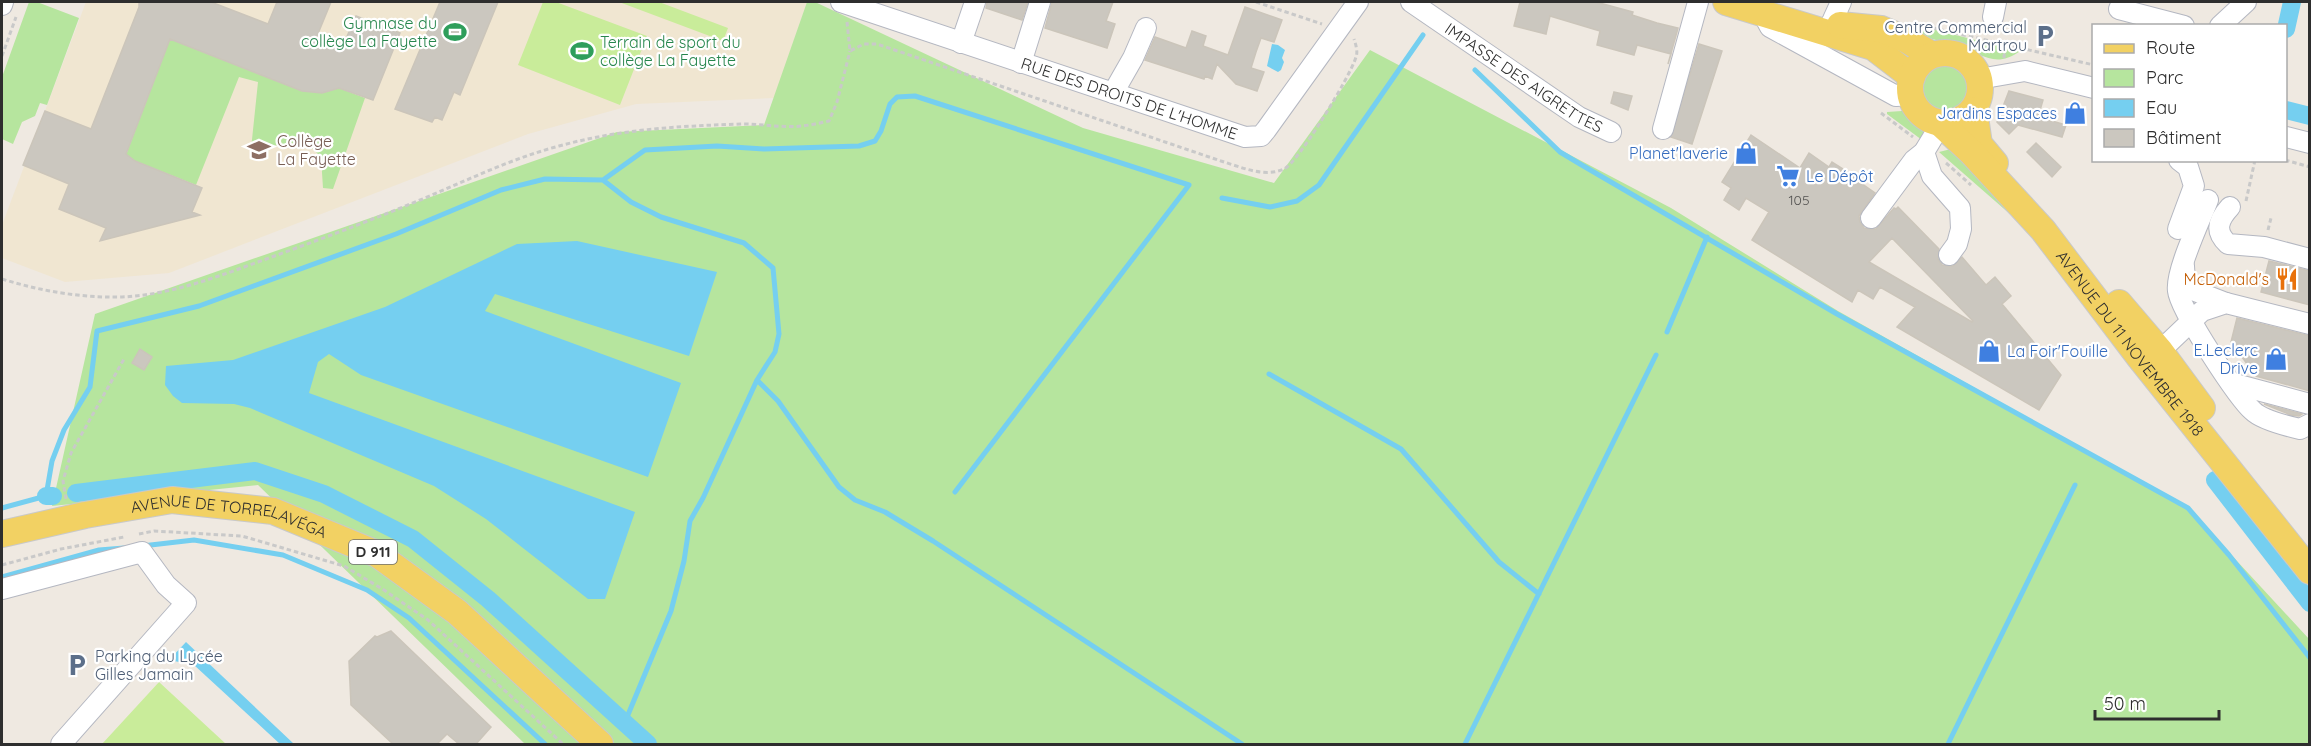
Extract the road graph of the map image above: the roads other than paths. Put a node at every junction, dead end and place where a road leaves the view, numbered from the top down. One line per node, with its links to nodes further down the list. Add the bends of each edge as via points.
1 (841, 2): 17 (street, RUE DES DROITS DE L'HOMME)
2 (975, 2): 17 (street)
3 (1029, 2): 19 (street)
4 (1040, 2): 19 (street)
5 (1358, 2): 23 (street, RUE DES DROITS DE L'HOMME, via 1261,136 1245,137)
6 (1411, 2): 27 (street, IMPASSE DES AIGRETTES, via 1579,117)
7 (1698, 2): 26 (street)
8 (1726, 2): 10 (main road)
9 (2246, 2): 14 (street)
10 (1765, 8): 15 (main road); 21 (street, via 1770,27 1896,96)
11 (2122, 9): 13 (street)
12 (1836, 13): 15 (main road); 18 (main road, via 1907,40)
13 (2177, 24)
14 (2222, 24)
15 (1804, 26): 21 (main road, via 1873,47)
16 (1146, 28): 23 (street)
17 (961, 43): 19 (street, RUE DES DROITS DE L'HOMME)
18 (1932, 55): 20 (main road, via 1956,54 1975,68); 21 (main road, via 1924,60)
19 (1016, 61): 23 (street, RUE DES DROITS DE L'HOMME)
20 (1980, 79): 22 (street, via 2025,71); 24 (main road)
21 (1911, 86): 25 (main road, via 1914,106 1930,120)
22 (2092, 88)
23 (1113, 93)
24 (1974, 110): 25 (main road, via 1953,123); 44 (main road, AVENUE DU 11 NOVEMBRE 1918, via 1979,144)
25 (1941, 123): 30 (street); 50 (main road, AVENUE DU 11 NOVEMBRE 1918, via 2043,231)
26 (1663, 129)
27 (1611, 132)
28 (2287, 137): 29 (street)
29 (2310, 143)
30 (1924, 152): 34 (street); 36 (street, via 1932,176 1960,208 1961,229)
31 (2182, 162): 35 (street, via 2188,167 2194,186)
32 (2208, 200): 38 (street)
33 (2230, 207): 37 (street, via 2218,227 2228,244 2264,247)
34 (1871, 218)
35 (2178, 229)
36 (1949, 255)
37 (2310, 259)
38 (2184, 264): 39 (street, via 2185,283); 42 (street, via 2178,277 2178,292)
39 (2226, 303): 41 (street); 42 (street, via 2202,312)
40 (2310, 311): 41 (street, via 2283,307)
41 (2268, 313): 43 (street)
42 (2192, 323): 44 (street); 45 (street)
43 (2310, 324)
44 (2160, 351): 49 (main road, AVENUE DU 11 NOVEMBRE 1918)
45 (2231, 383): 46 (street); 47 (street, via 2254,412 2300,429)
46 (2310, 404)
47 (2310, 424)
48 (2, 534): 53 (main road, AVENUE DE TORRELAVÉGA / D 911, via 172,500 273,511 377,554 457,612)
49 (2310, 550)
50 (2310, 571)
51 (2, 589): 52 (street, via 142,552 166,585 186,603)
52 (61, 744)
53 (600, 744)

